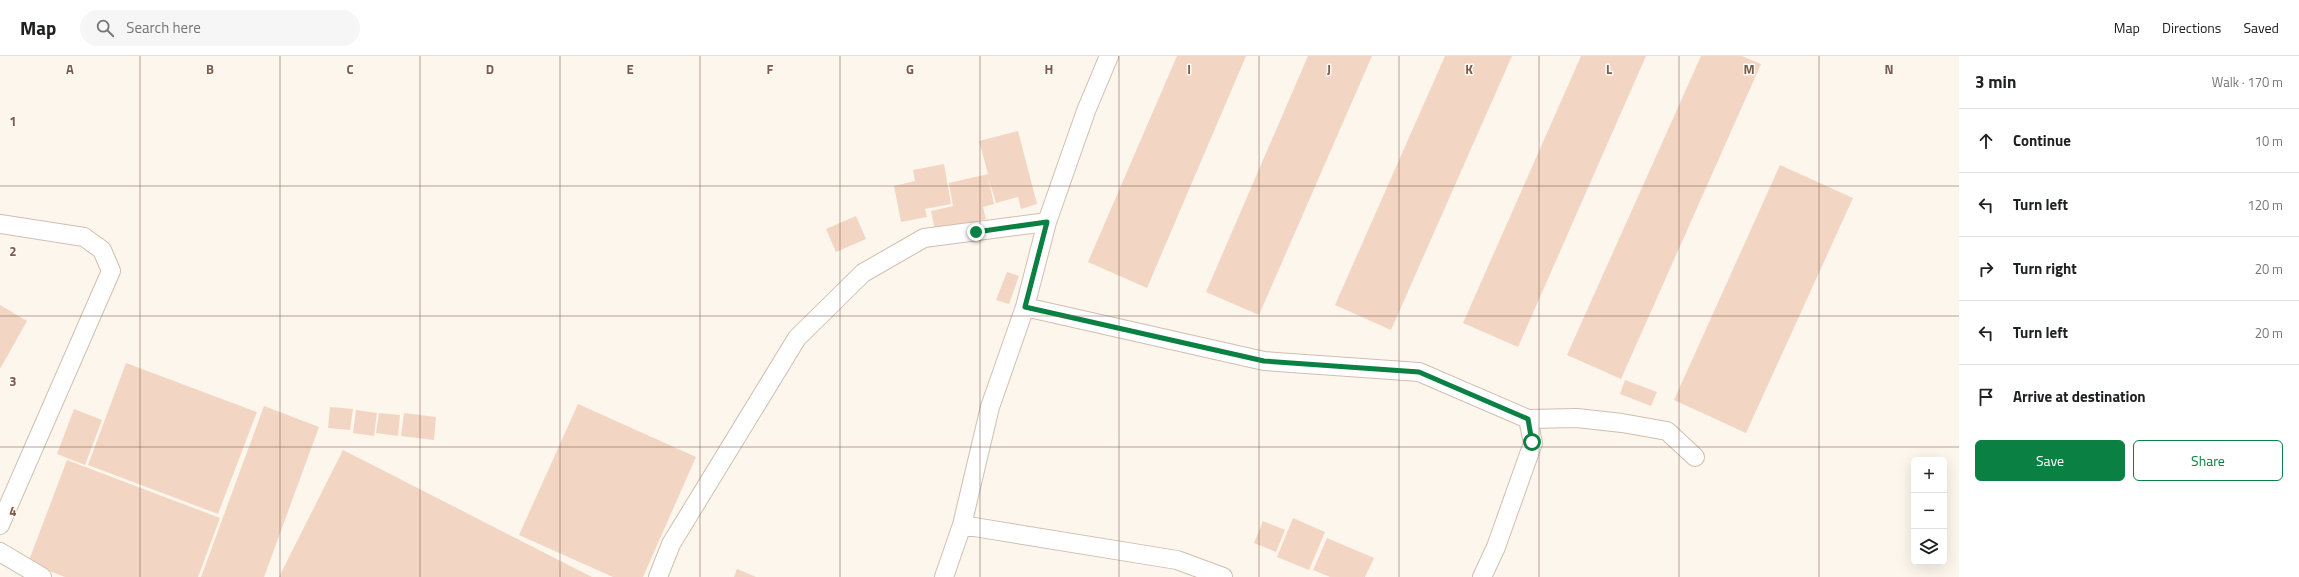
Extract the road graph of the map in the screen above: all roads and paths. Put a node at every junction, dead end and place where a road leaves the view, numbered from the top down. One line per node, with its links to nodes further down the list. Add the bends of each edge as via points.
1 (1109, 56): 2 (lane, via 1086,111)
2 (1047, 222): 4 (lane); 11 (lane, via 924,238 863,273 797,338 672,544)
3 (0, 224): 7 (lane, via 84,237 102,250 111,272)
4 (1025, 307): 5 (lane, via 1264,361 1419,372); 8 (lane, via 990,407)
5 (1528, 419): 6 (lane, via 1577,418 1667,431); 14 (lane, via 1532,442 1496,547)
6 (1695, 457)
7 (0, 525)
8 (962, 525): 12 (lane); 13 (lane, via 1177,560)
9 (0, 552): 10 (lane)
10 (42, 577)
11 (658, 577)
12 (944, 577)
13 (1223, 577)
14 (1482, 577)

